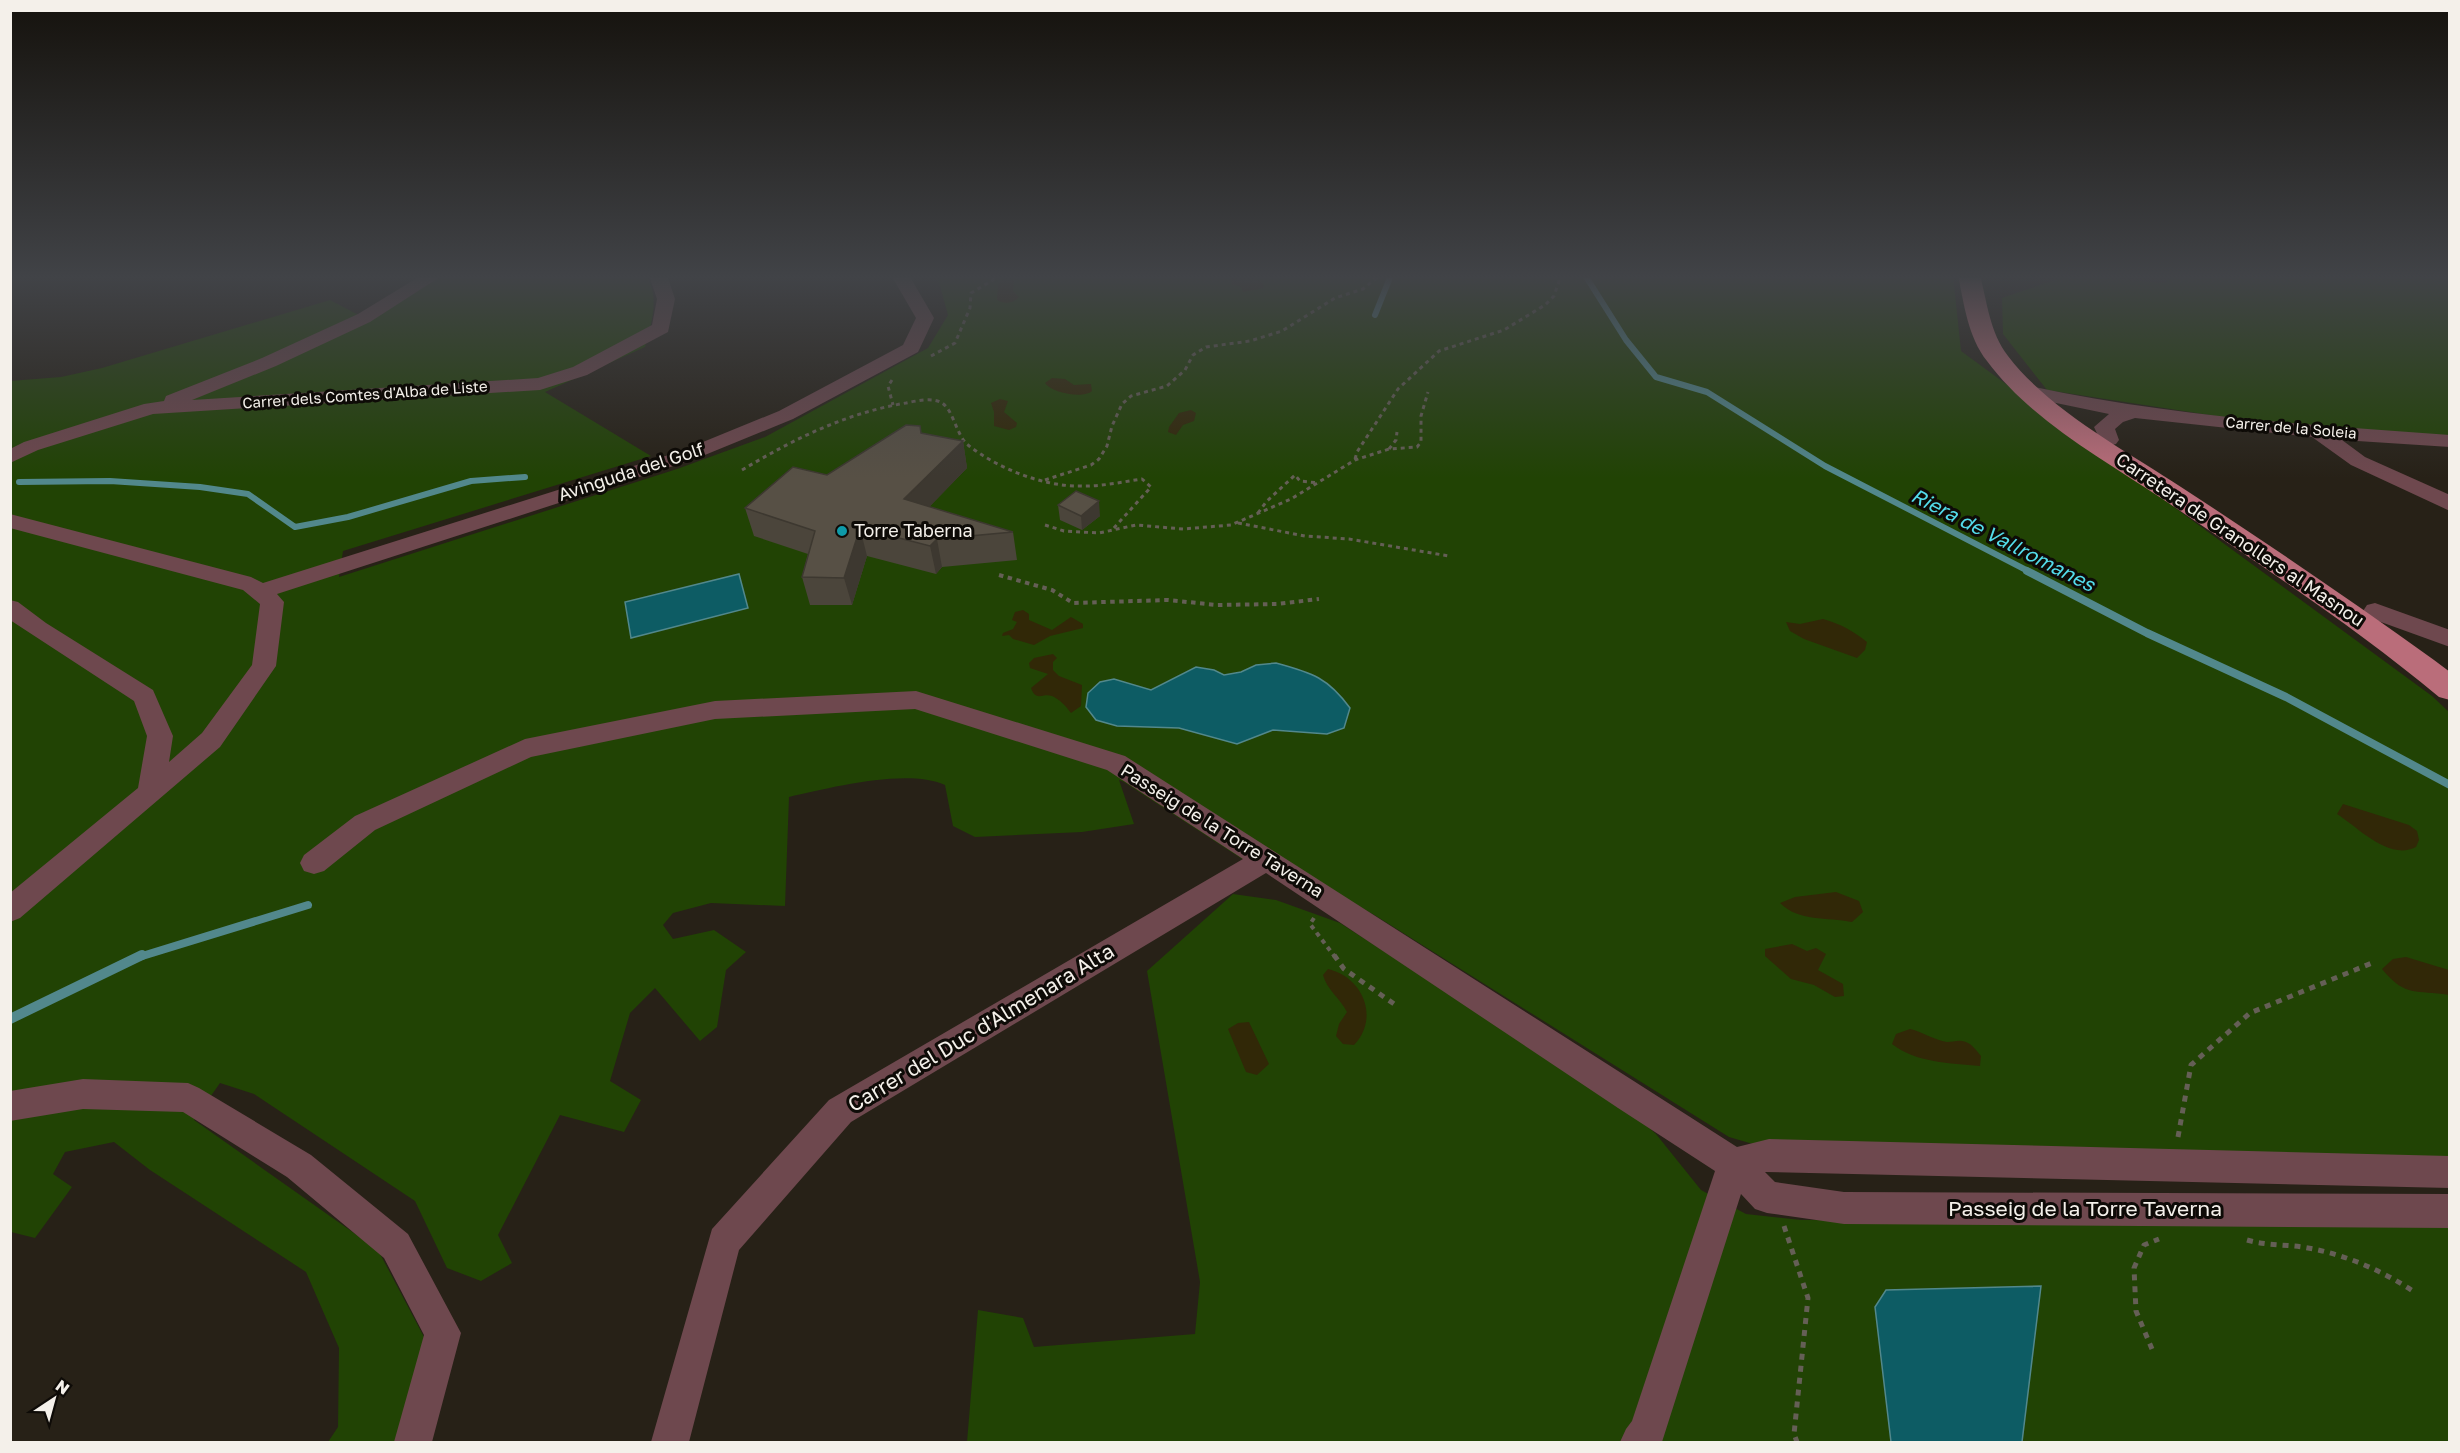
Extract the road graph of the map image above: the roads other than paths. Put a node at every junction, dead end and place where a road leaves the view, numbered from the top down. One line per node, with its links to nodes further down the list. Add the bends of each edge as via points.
1 (310, 343): 6 (street)
2 (634, 343): 6 (street, Carrer dels Comtes d'Alba de Liste, via 580,371 540,384)
3 (913, 343): 14 (street, Avinguda del Golf, via 911,348 786,415 688,454)
4 (1989, 343): 5 (main road, Carretera de Granollers al Masnou, via 2011,375)
5 (2030, 392): 7 (street, Carrer de la Soleia); 9 (main road, Carretera de Granollers al Masnou); 16 (main road, Carretera de Granollers al Masnou, via 2060,419 2266,555)
6 (151, 408): 11 (street, Carrer dels Comtes d'Alba de Liste, via 31,446)
7 (2134, 412): 8 (street, Carrer de la Soleia); 9 (street, via 2104,427)
8 (2315, 431): 10 (street, Carrer de la Soleia); 12 (street, via 2358,461)
9 (2109, 440): 16 (main road, Carretera de Granollers al Masnou, via 2332,581 2336,593)
10 (2450, 441)
11 (10, 457)
12 (2450, 504)
13 (10, 521): 14 (street, via 251,585)
14 (260, 592): 20 (street, via 272,602 264,666 211,740)
15 (10, 608): 20 (street, via 144,696 160,736)
16 (2374, 620): 17 (street); 18 (main road, Carretera de Granollers al Masnou); 19 (main road, Carretera de Granollers al Masnou)
17 (2450, 639)
18 (2450, 669)
19 (2450, 689)
20 (151, 793): 23 (street)
21 (1266, 859): 22 (street, Passeig de la Torre Taverna, via 1116,763 916,700 715,710 525,749 365,823); 25 (street, Passeig de la Torre Taverna); 29 (street, Carrer del Duc d'Almenara Alta, via 840,1111 724,1241)
22 (314, 863)
23 (10, 910)
24 (10, 1106): 28 (street, via 83,1094 188,1098 299,1166 396,1246 442,1333)
25 (1734, 1164): 26 (street, via 1768,1155); 27 (street, Passeig de la Torre Taverna, via 1767,1197 1844,1208); 30 (street, via 1647,1432)
26 (2450, 1172)
27 (2450, 1211)
28 (413, 1443)
29 (670, 1443)
30 (1639, 1443)

